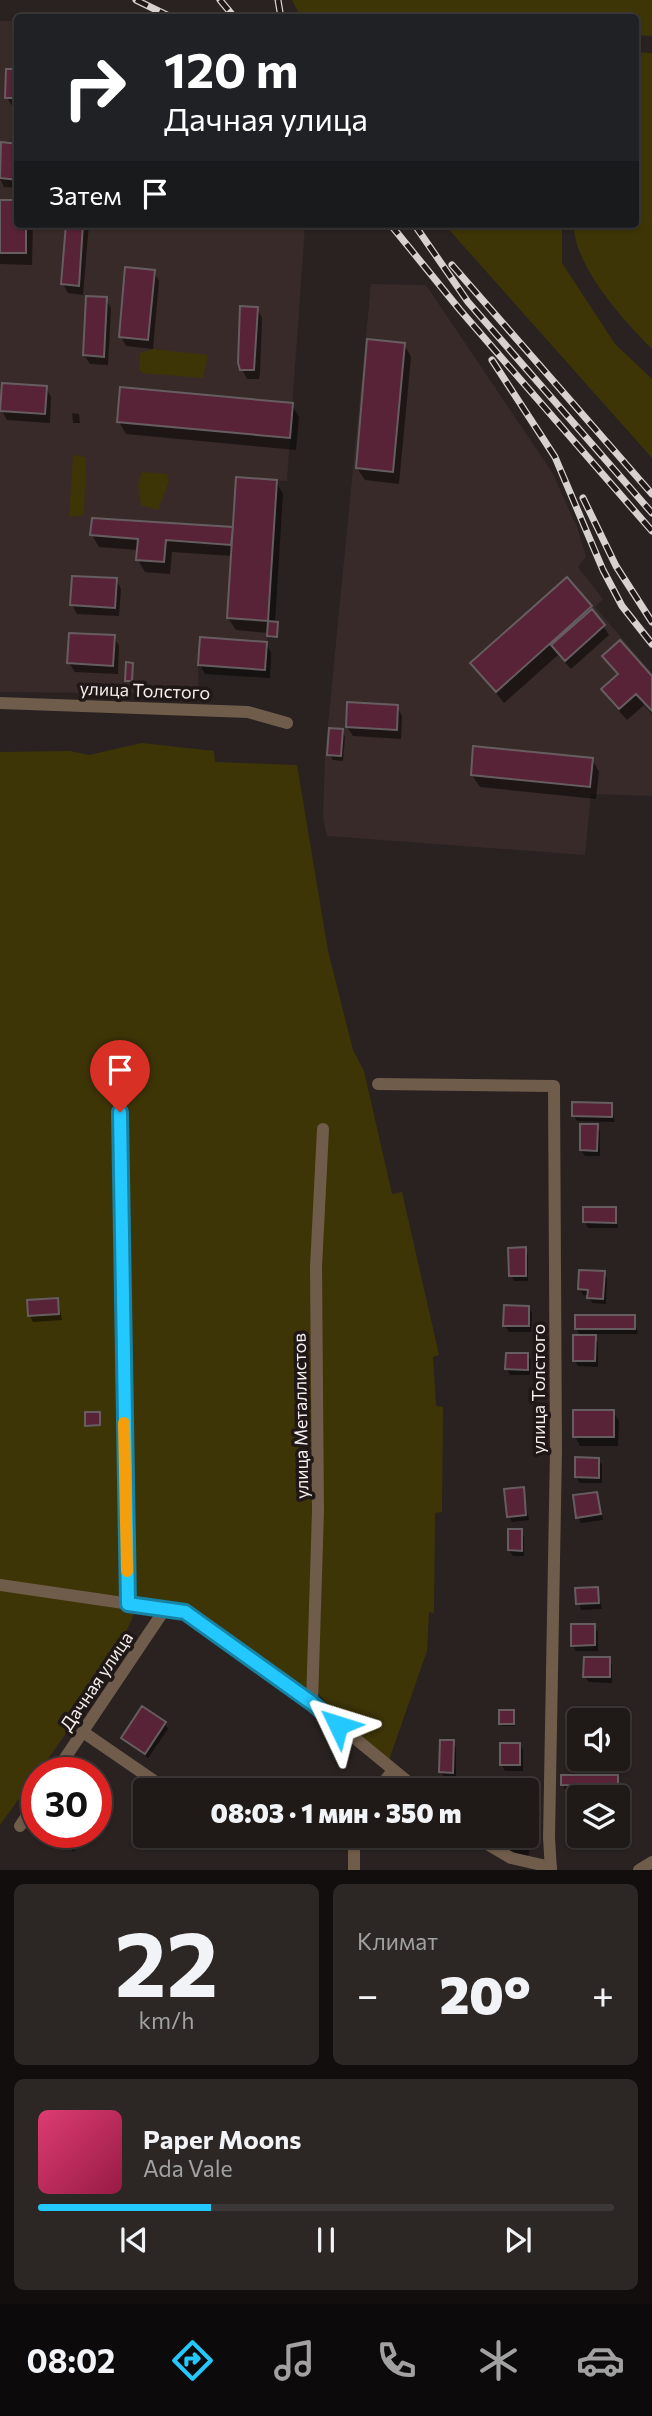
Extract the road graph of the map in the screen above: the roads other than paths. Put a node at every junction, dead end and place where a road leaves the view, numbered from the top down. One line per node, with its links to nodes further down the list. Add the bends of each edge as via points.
1 (0, 703): 2 (street, улица Толстого, via 248,712)
2 (287, 723)
3 (378, 1084): 19 (street, улица Толстого, via 554,1086)
4 (120, 1112): 7 (street, Дачная улица)
5 (323, 1129): 9 (street, улица Металлистов, via 316,1268 318,1511)
6 (0, 1585): 7 (street)
7 (128, 1604): 8 (street)
8 (165, 1609): 9 (street, via 185,1612); 10 (street, Дачная улица)
9 (312, 1703): 12 (street)
10 (82, 1732): 11 (street, Дачная улица); 13 (street)
11 (66, 1757)
12 (393, 1770): 14 (street); 15 (street)
13 (150, 1778)
14 (387, 1778)
15 (403, 1778)
16 (354, 1848): 20 (street)
17 (494, 1848): 19 (street, улица Толстого, via 511,1858)
18 (652, 1862): 21 (street)
19 (551, 1869)
20 (354, 1870)
21 (639, 1870)

